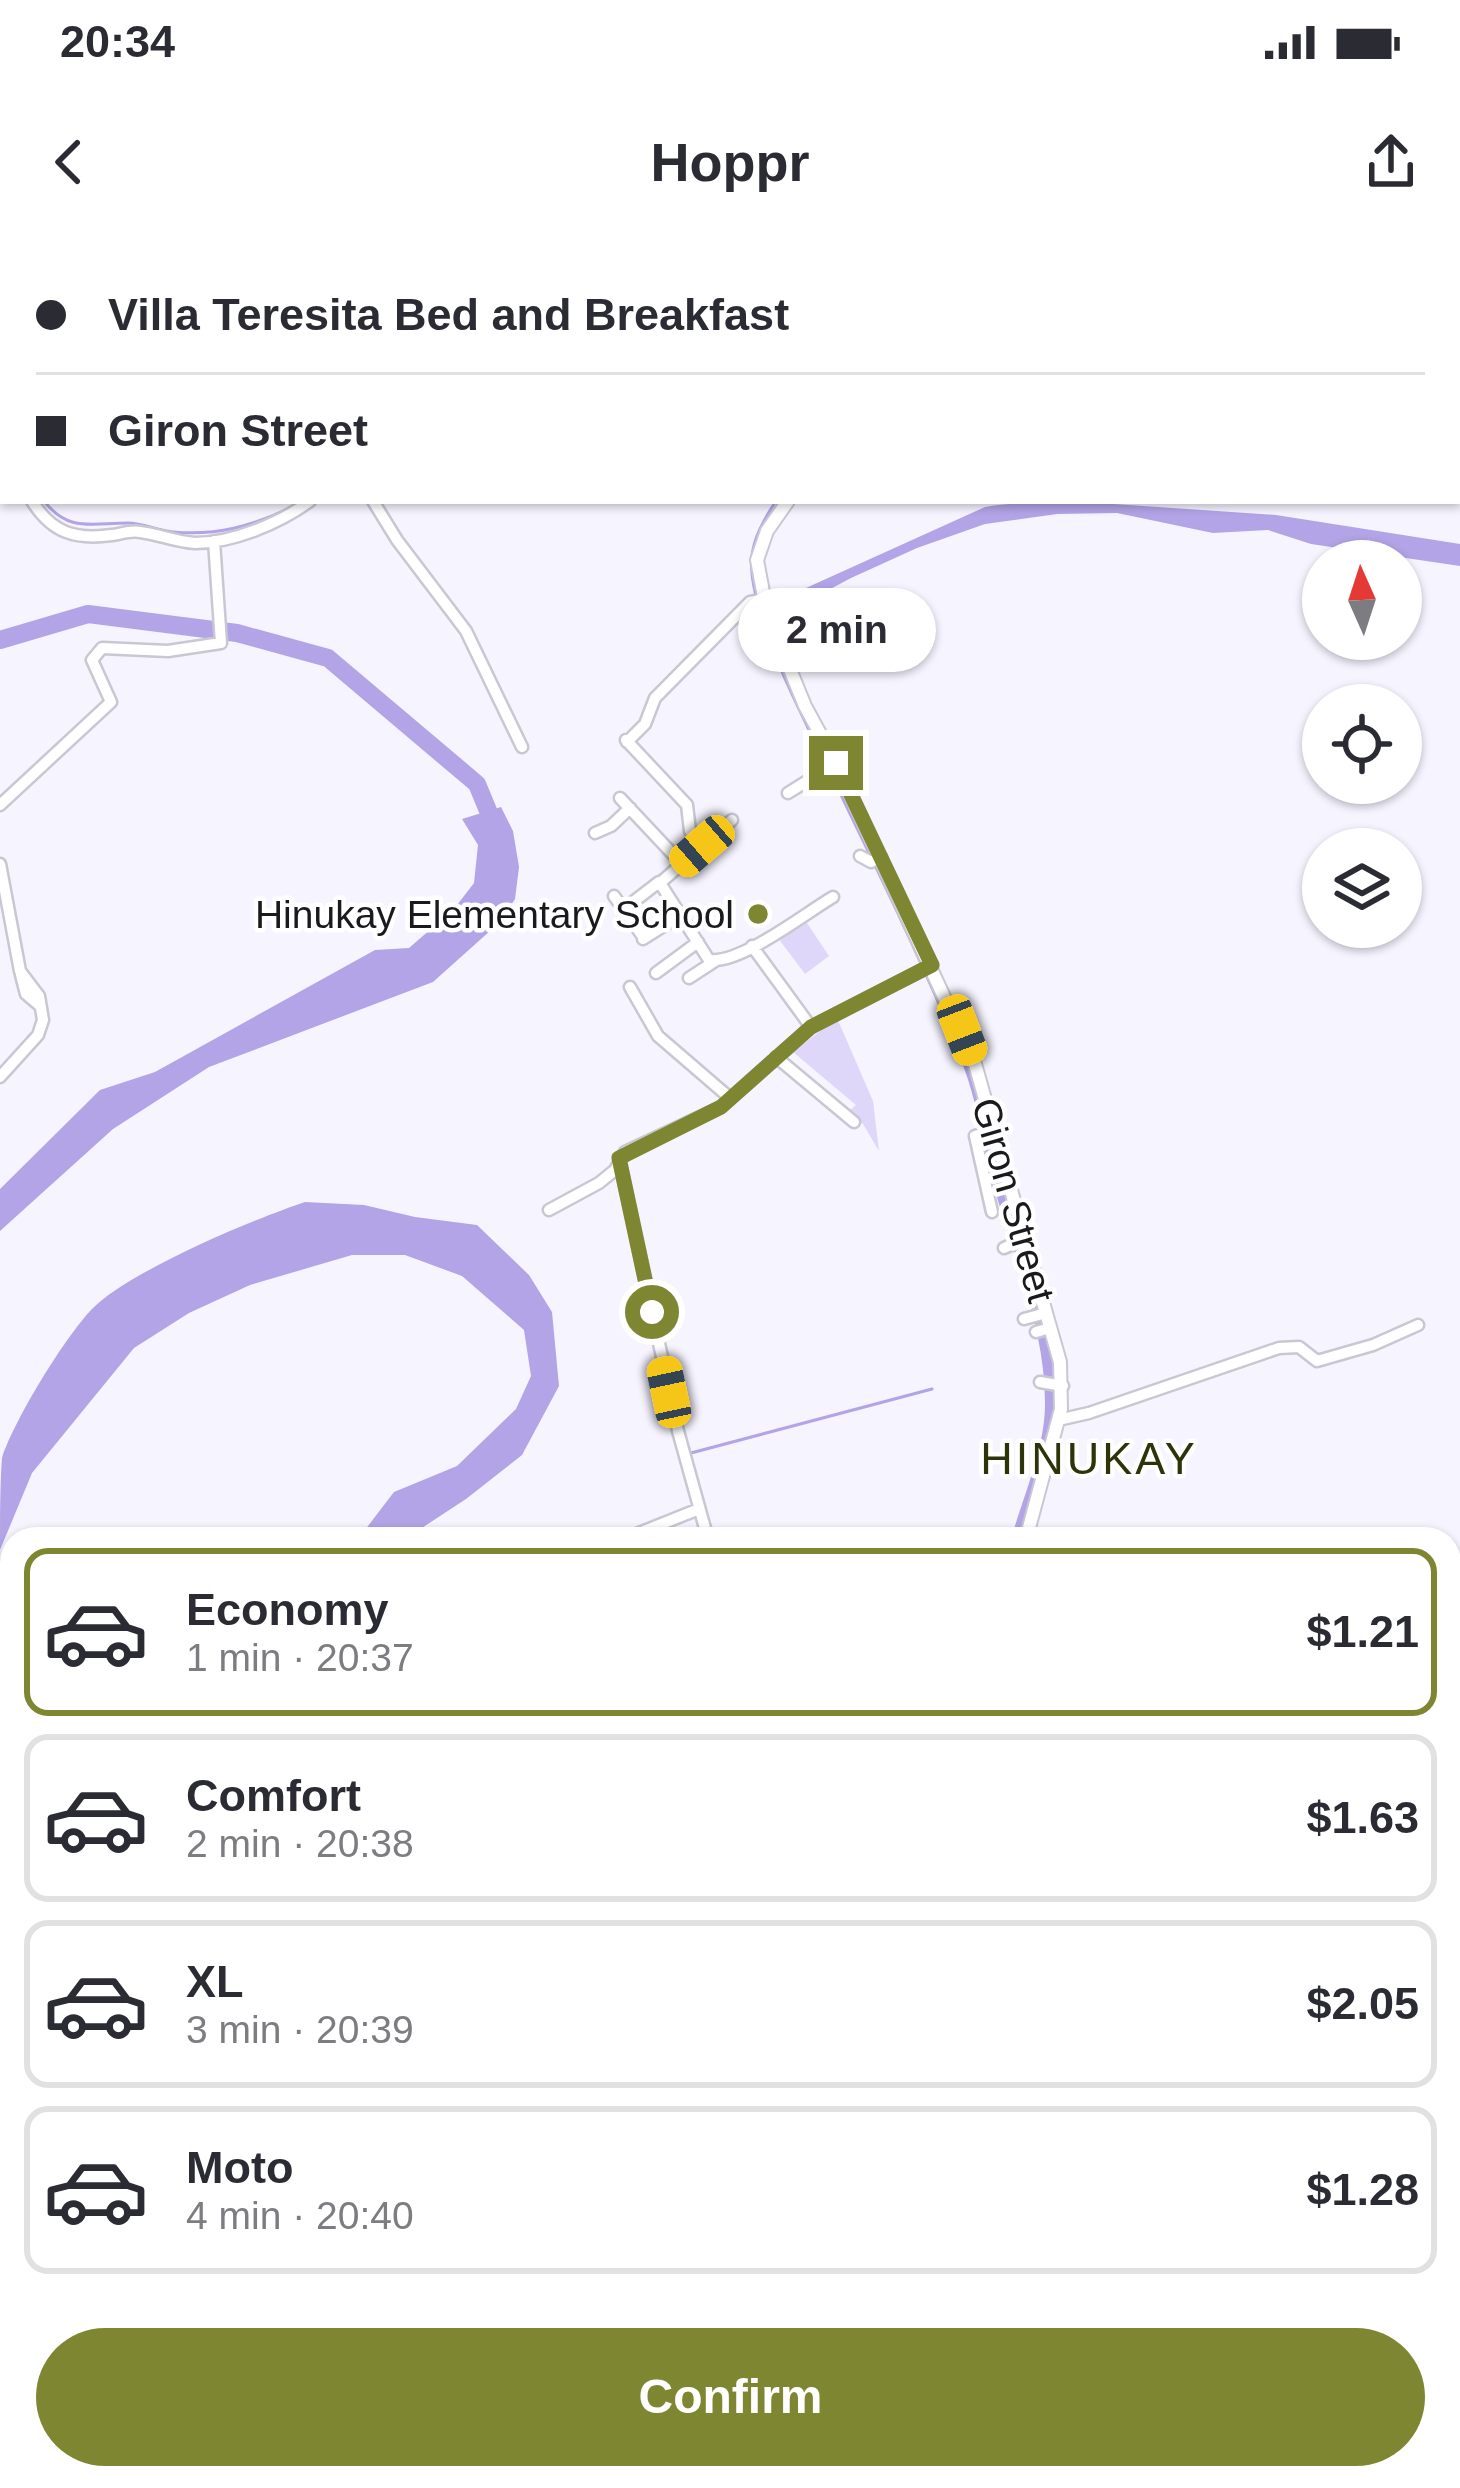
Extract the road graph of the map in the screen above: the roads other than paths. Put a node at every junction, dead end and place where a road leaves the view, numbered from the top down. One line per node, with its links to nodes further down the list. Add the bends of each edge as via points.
1 (34, 504): 5 (street, via 50,527 68,535 138,531)
2 (305, 504): 5 (street, via 268,526)
3 (375, 504): 9 (street, via 466,631)
4 (786, 504): 6 (street, via 766,531)
5 (214, 541): 12 (street, via 221,643 102,648 92,659 111,702)
6 (758, 565): 7 (street); 8 (street, Giron Street)
7 (742, 568)
8 (760, 605): 10 (street, Giron Street); 15 (street, via 655,698 646,724 625,740 687,805 690,831)
9 (523, 747)
10 (830, 766): 11 (street); 26 (street, Giron Street)
11 (788, 793)
12 (0, 805)
13 (732, 820): 15 (street)
14 (595, 833): 17 (street, via 625,803)
15 (702, 846): 17 (street)
16 (0, 864): 32 (street, via 20,971 39,996 44,1020)
17 (682, 864): 22 (street, via 661,883)
18 (658, 882): 21 (street)
19 (614, 896): 21 (street)
20 (833, 897): 24 (street)
21 (624, 909): 22 (street, via 642,939)
22 (681, 915): 23 (street)
23 (698, 941): 25 (street); 27 (street)
24 (752, 946): 25 (street); 30 (street)
25 (715, 961): 28 (street)
26 (926, 968): 30 (street); 35 (street, Giron Street, via 969,1047)
27 (656, 973)
28 (689, 978)
29 (630, 988): 33 (street, via 658,1036)
30 (811, 1027): 31 (street)
31 (776, 1057): 33 (street); 34 (street)
32 (0, 1076)
33 (730, 1097): 36 (street)
34 (854, 1122)
35 (990, 1132): 38 (street, via 975,1136); 41 (street, Giron Street)
36 (619, 1158): 37 (street, via 599,1184); 43 (street)
37 (549, 1210)
38 (992, 1212)
39 (1418, 1325): 42 (street, via 1317,1361 1285,1347)
40 (1040, 1382): 41 (street)
41 (1060, 1386): 42 (street, Giron Street)
42 (1058, 1420): 46 (street, Giron Street)
43 (699, 1508): 44 (street); 45 (street)
44 (653, 1527)
45 (705, 1527)
46 (1024, 1527)

